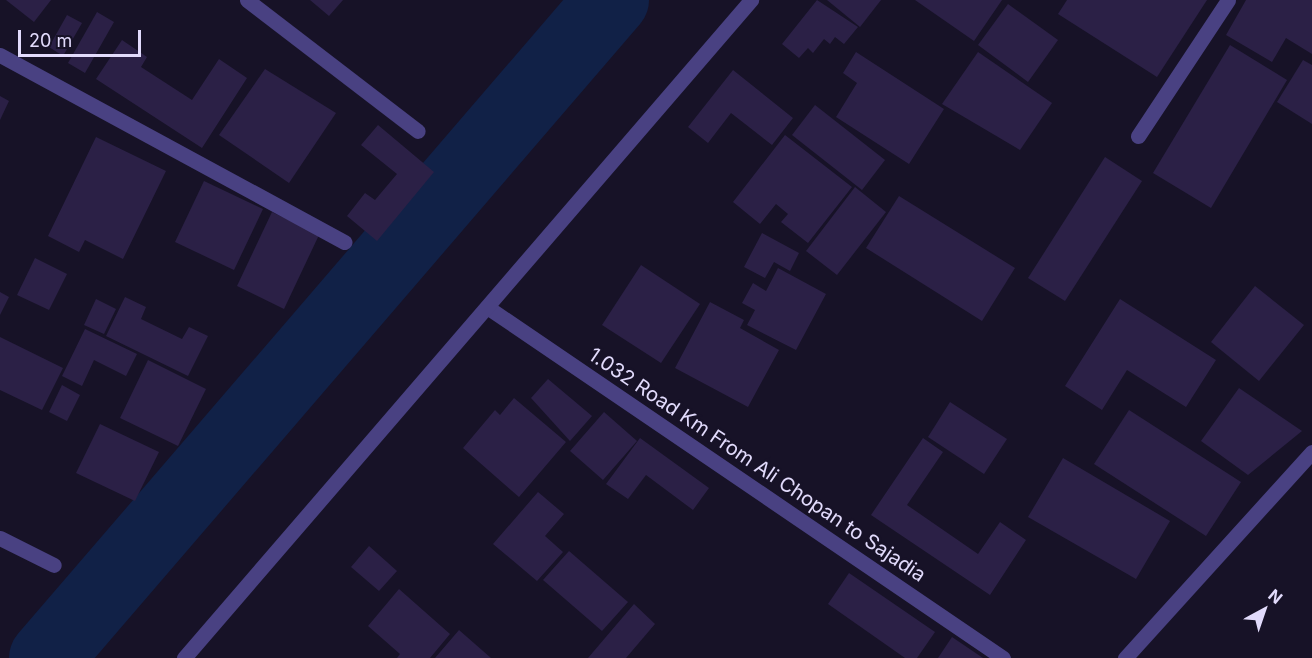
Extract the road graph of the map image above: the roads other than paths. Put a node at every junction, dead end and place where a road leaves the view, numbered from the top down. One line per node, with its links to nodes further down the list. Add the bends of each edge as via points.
1 (247, 0): 5 (street)
2 (751, 0): 8 (street)
3 (1228, 0): 6 (street)
4 (0, 55): 7 (street)
5 (418, 131)
6 (1138, 135)
7 (345, 242)
8 (487, 307): 12 (street); 13 (street, 1.032 Road Km From Ali Chopan to Sajadia)
9 (1312, 452): 14 (street)
10 (0, 538): 11 (street)
11 (54, 565)
12 (184, 658)
13 (1003, 658)
14 (1125, 658)

